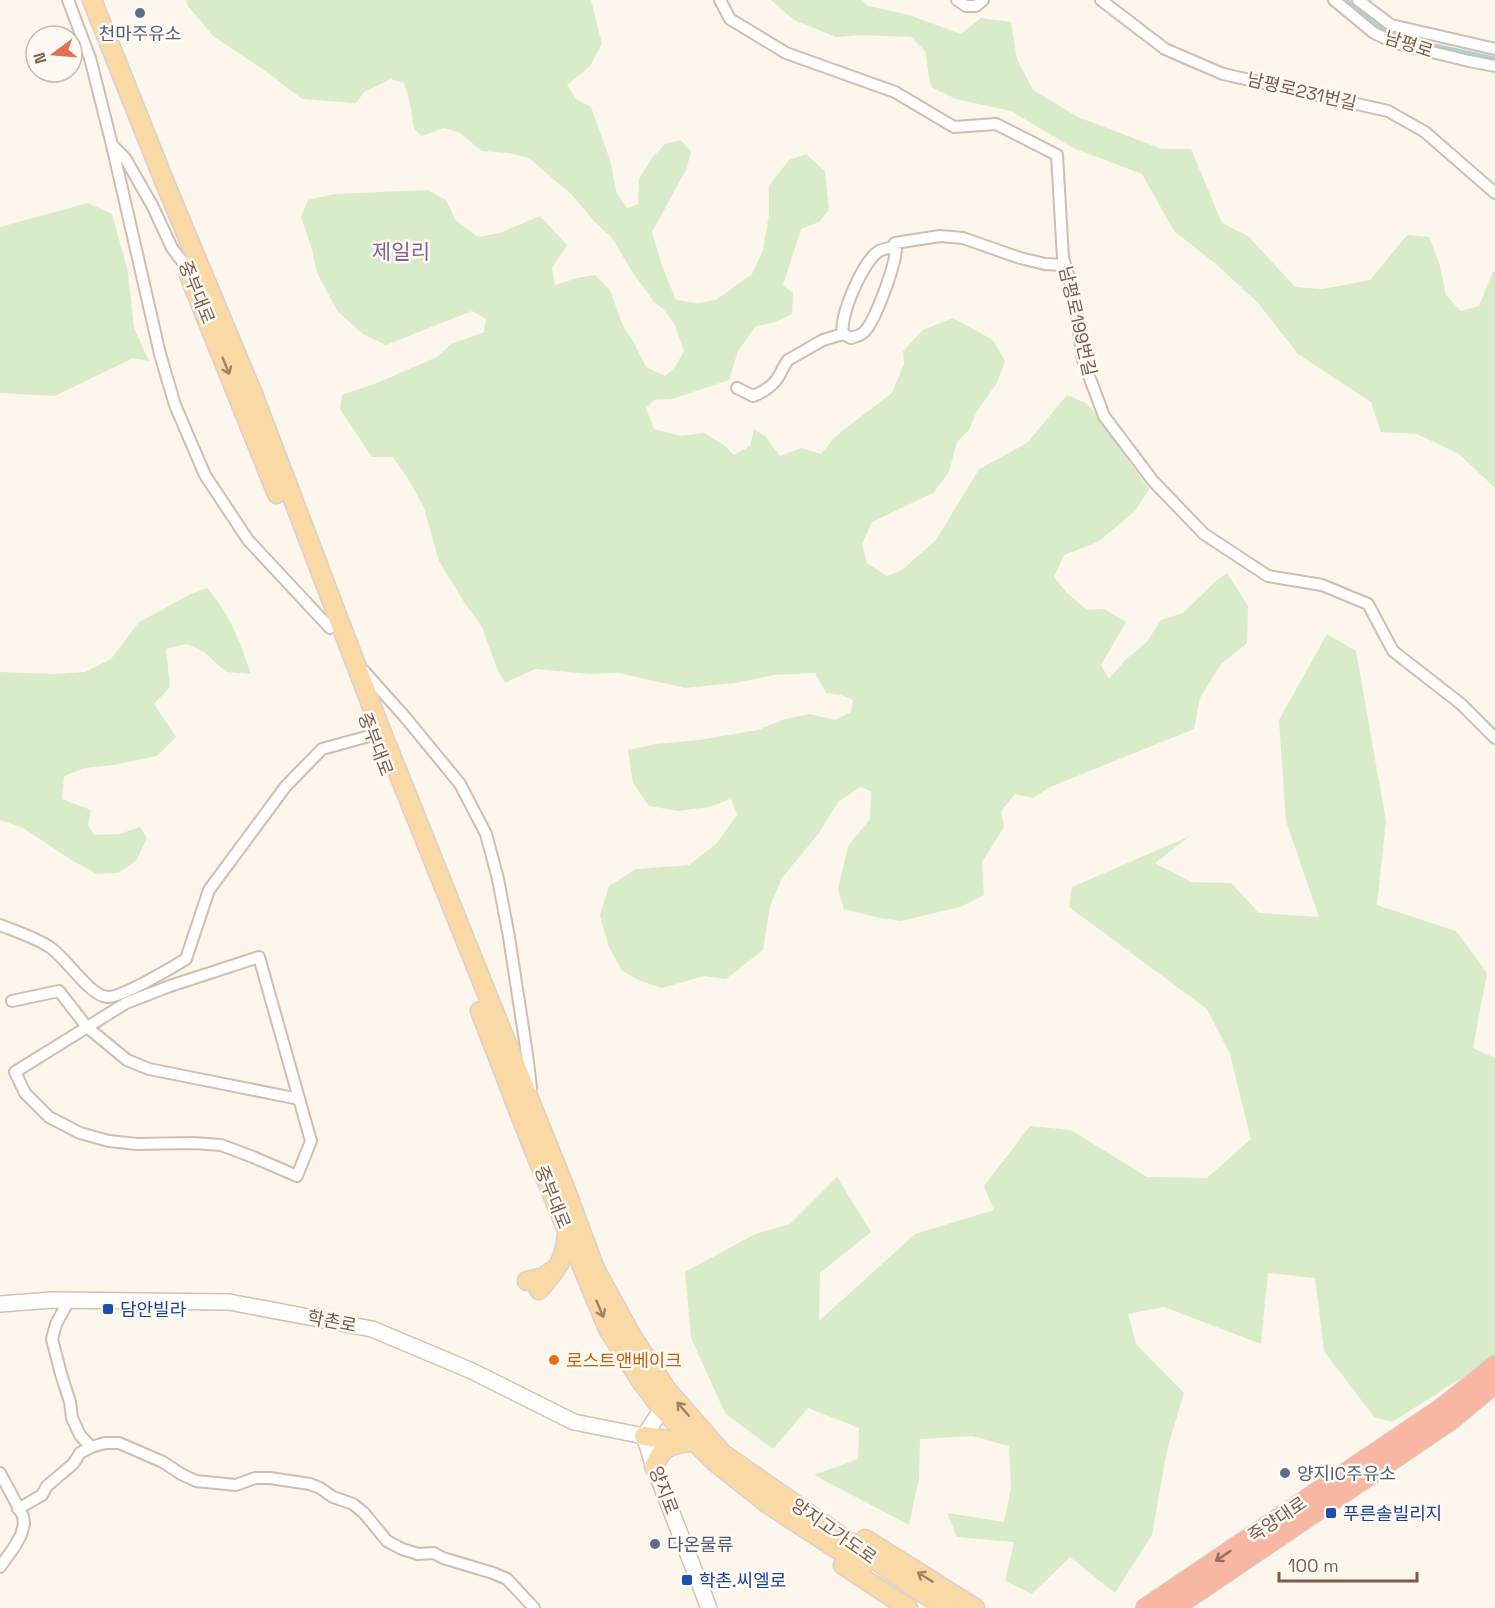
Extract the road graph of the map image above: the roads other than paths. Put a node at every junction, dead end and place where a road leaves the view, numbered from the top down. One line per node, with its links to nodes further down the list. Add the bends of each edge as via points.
1 (68, 0): 12 (street, via 90,58)
2 (80, 0): 16 (main road, 중부대로)
3 (92, 0): 20 (main road, 중부대로, via 253,394)
4 (720, 0): 15 (street, 남평로199번길, via 730,19 786,54 895,92 954,127 996,124 1057,155)
5 (957, 0): 6 (street, via 966,6 976,6)
6 (983, 0)
7 (1101, 0): 13 (street, 남평로231번길, via 1165,49 1223,74 1388,111 1425,132)
8 (1334, 0): 11 (street, 남평로, via 1374,33 1395,43)
9 (1358, 0): 10 (street, 남평로, via 1392,25)
10 (1495, 49)
11 (1495, 66)
12 (112, 146): 16 (street, via 125,158 172,248); 19 (street, via 160,354 175,405 205,475 248,540)
13 (1495, 194)
14 (893, 247): 15 (street, via 895,243 914,239 963,238 1020,258); 17 (street, via 879,252 865,267 843,319); 17 (street, via 896,254 892,272 874,318 861,335 851,338)
15 (1065, 265): 22 (street, 남평로199번길, via 1074,296 1083,360 1104,416 1153,481 1204,534 1269,576 1322,585 1368,604 1393,651 1461,704)
16 (187, 268): 19 (main road, 중부대로, one-way to 19)
17 (843, 334): 18 (street, via 823,340 788,360 780,376 763,392 753,396)
18 (737, 388)
19 (330, 628): 21 (main road, 중부대로)
20 (355, 661): 29 (main road, 중부대로); 29 (street, via 460,784 486,834 509,937)
21 (372, 735): 24 (street, via 322,749 286,786 209,890 186,959); 30 (main road, 중부대로)
22 (1495, 738)
23 (0, 925): 24 (street, via 51,947 94,991 106,997)
24 (164, 972): 25 (street)
25 (170, 986): 27 (street, via 126,1003); 28 (street, via 259,957)
26 (12, 1001): 27 (street, via 59,991)
27 (87, 1027): 28 (street, via 127,1060 149,1069); 28 (street, via 15,1072 25,1093 50,1117 80,1133 137,1144 221,1145 297,1176 311,1141)
28 (299, 1099)
29 (531, 1107): 40 (main road, 중부대로, one-way to 29, via 667,1390 595,1269)
30 (567, 1230): 31 (main road, via 566,1248 558,1266); 36 (main road, 중부대로, one-way to 36, via 608,1329)
31 (533, 1286)
32 (69, 1300): 33 (street, 학촌로); 37 (street, 학촌로, via 229,1302 372,1329 472,1371 574,1422); 39 (street, via 52,1339 72,1418)
33 (0, 1304)
34 (1495, 1366): 50 (highway, 죽양대로, one-way to 50, via 1441,1409)
35 (1495, 1383): 51 (highway, 죽양대로, via 1449,1420)
36 (662, 1409): 37 (street); 38 (main road, 중부대로)
37 (644, 1436): 38 (main road); 41 (street, 양지로)
38 (689, 1442): 40 (main road, 중부대로); 41 (main road, via 665,1449)
39 (91, 1447): 43 (street, via 80,1453 42,1496); 46 (street, via 119,1443 196,1481 236,1485 255,1478 270,1478 310,1484 353,1504 387,1541 402,1550 434,1553 507,1579)
40 (718, 1457): 45 (main road, 양지고가도로); 45 (main road, via 733,1489 752,1504); 49 (main road, one-way to 40, via 752,1468)
41 (654, 1467): 47 (street, 양지로)
42 (0, 1473): 43 (street)
43 (18, 1509): 44 (street, via 24,1524 21,1535)
44 (0, 1567)
45 (917, 1601): 48 (main road, 양지고가도로)
46 (534, 1608)
47 (709, 1608)
48 (947, 1608)
49 (975, 1608)
50 (1146, 1608)
51 (1173, 1608)

